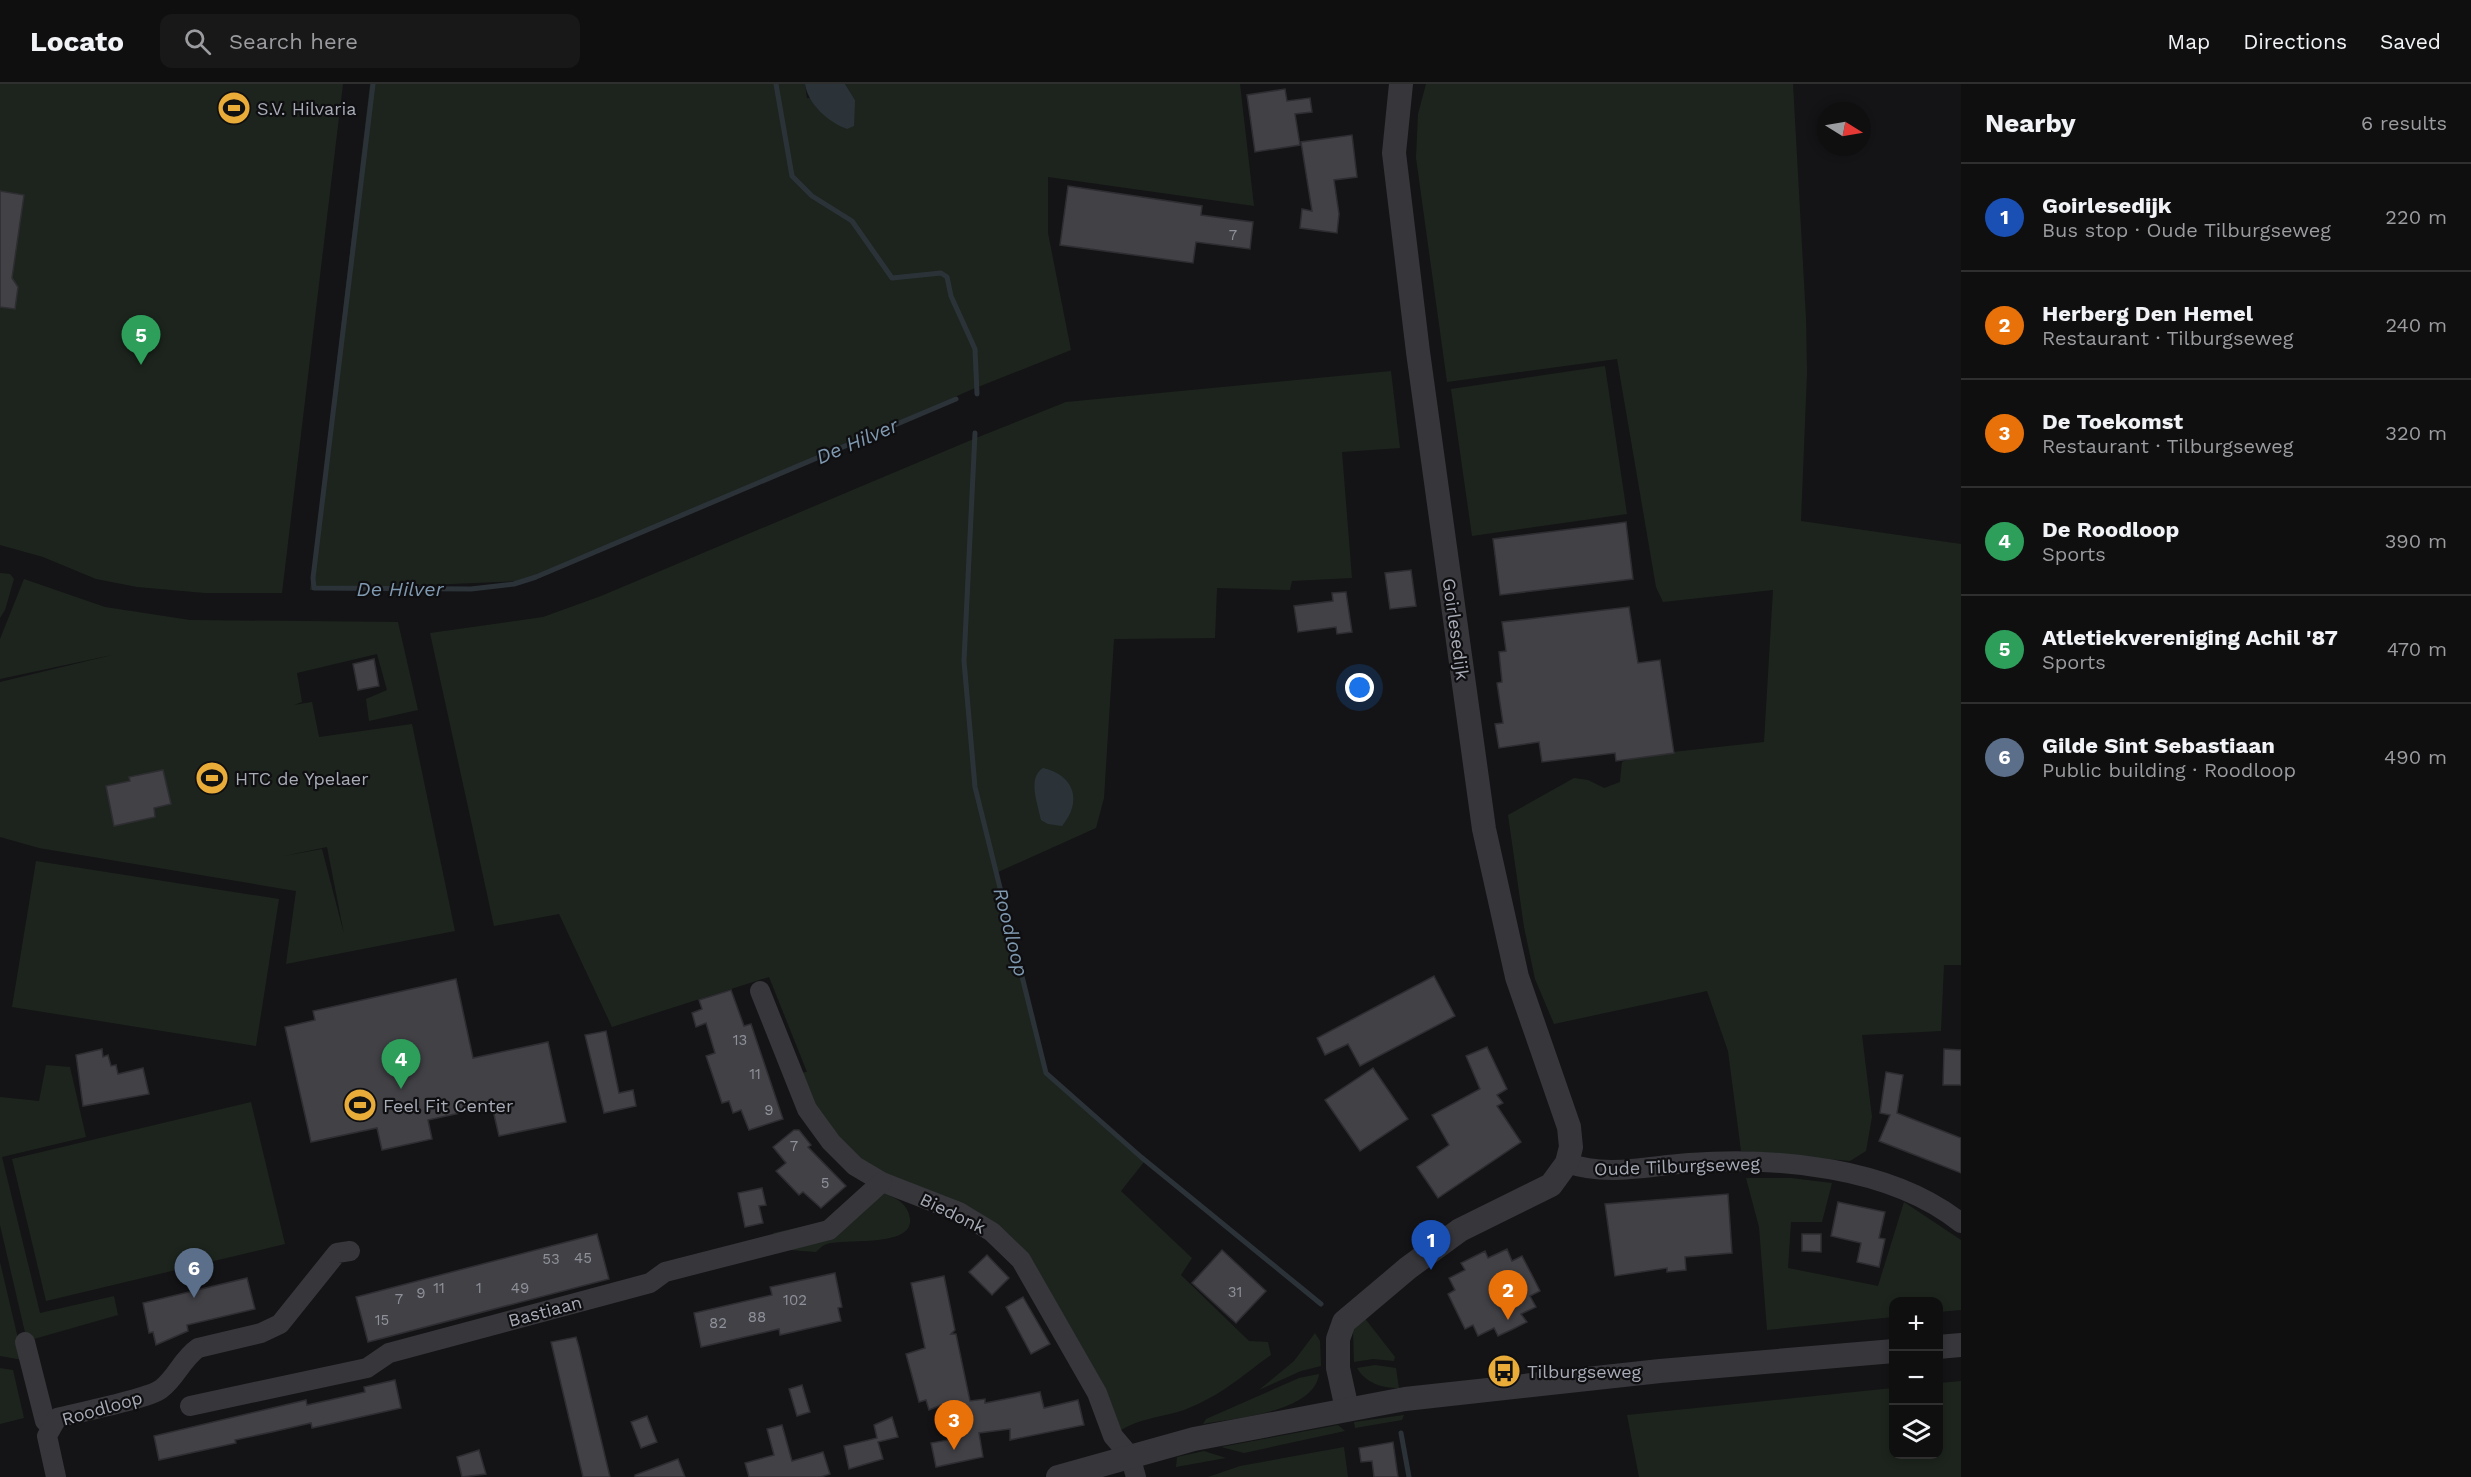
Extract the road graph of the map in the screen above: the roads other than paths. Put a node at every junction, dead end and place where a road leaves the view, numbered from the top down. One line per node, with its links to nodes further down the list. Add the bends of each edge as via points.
1 (1401, 84): 3 (street, Goirlesedijk, via 1394,153 1484,829 1517,977 1569,1127 1571,1147)
2 (760, 991): 4 (street, Biedonk, via 807,1108 831,1143 855,1166)
3 (1567, 1163): 5 (street, Oude Tilburgseweg, via 1610,1171 1749,1161 1817,1167 1893,1187 1925,1200); 12 (street, Oude Tilburgseweg, via 1551,1185 1460,1230 1344,1322 1338,1339 1338,1368)
4 (882, 1182): 11 (street, Bastiaan, via 829,1230 665,1272 650,1283 389,1353 367,1368); 14 (street, Biedonk, via 959,1212 1008,1244 1097,1393 1113,1436)
5 (1961, 1222)
6 (350, 1251): 13 (street, Roodloop, via 337,1253 292,1313 272,1329 198,1348 157,1392 57,1418)
7 (25, 1342): 13 (street, Roodloop, via 45,1420)
8 (1961, 1345): 9 (street)
9 (1943, 1347)
10 (1889, 1351): 12 (street, via 1503,1388)
11 (190, 1406)
12 (1347, 1409): 14 (street, via 1194,1439)
13 (50, 1426): 15 (street, Roodloop, via 47,1436)
14 (1133, 1466): 16 (street)
15 (56, 1477)
16 (1059, 1477)

